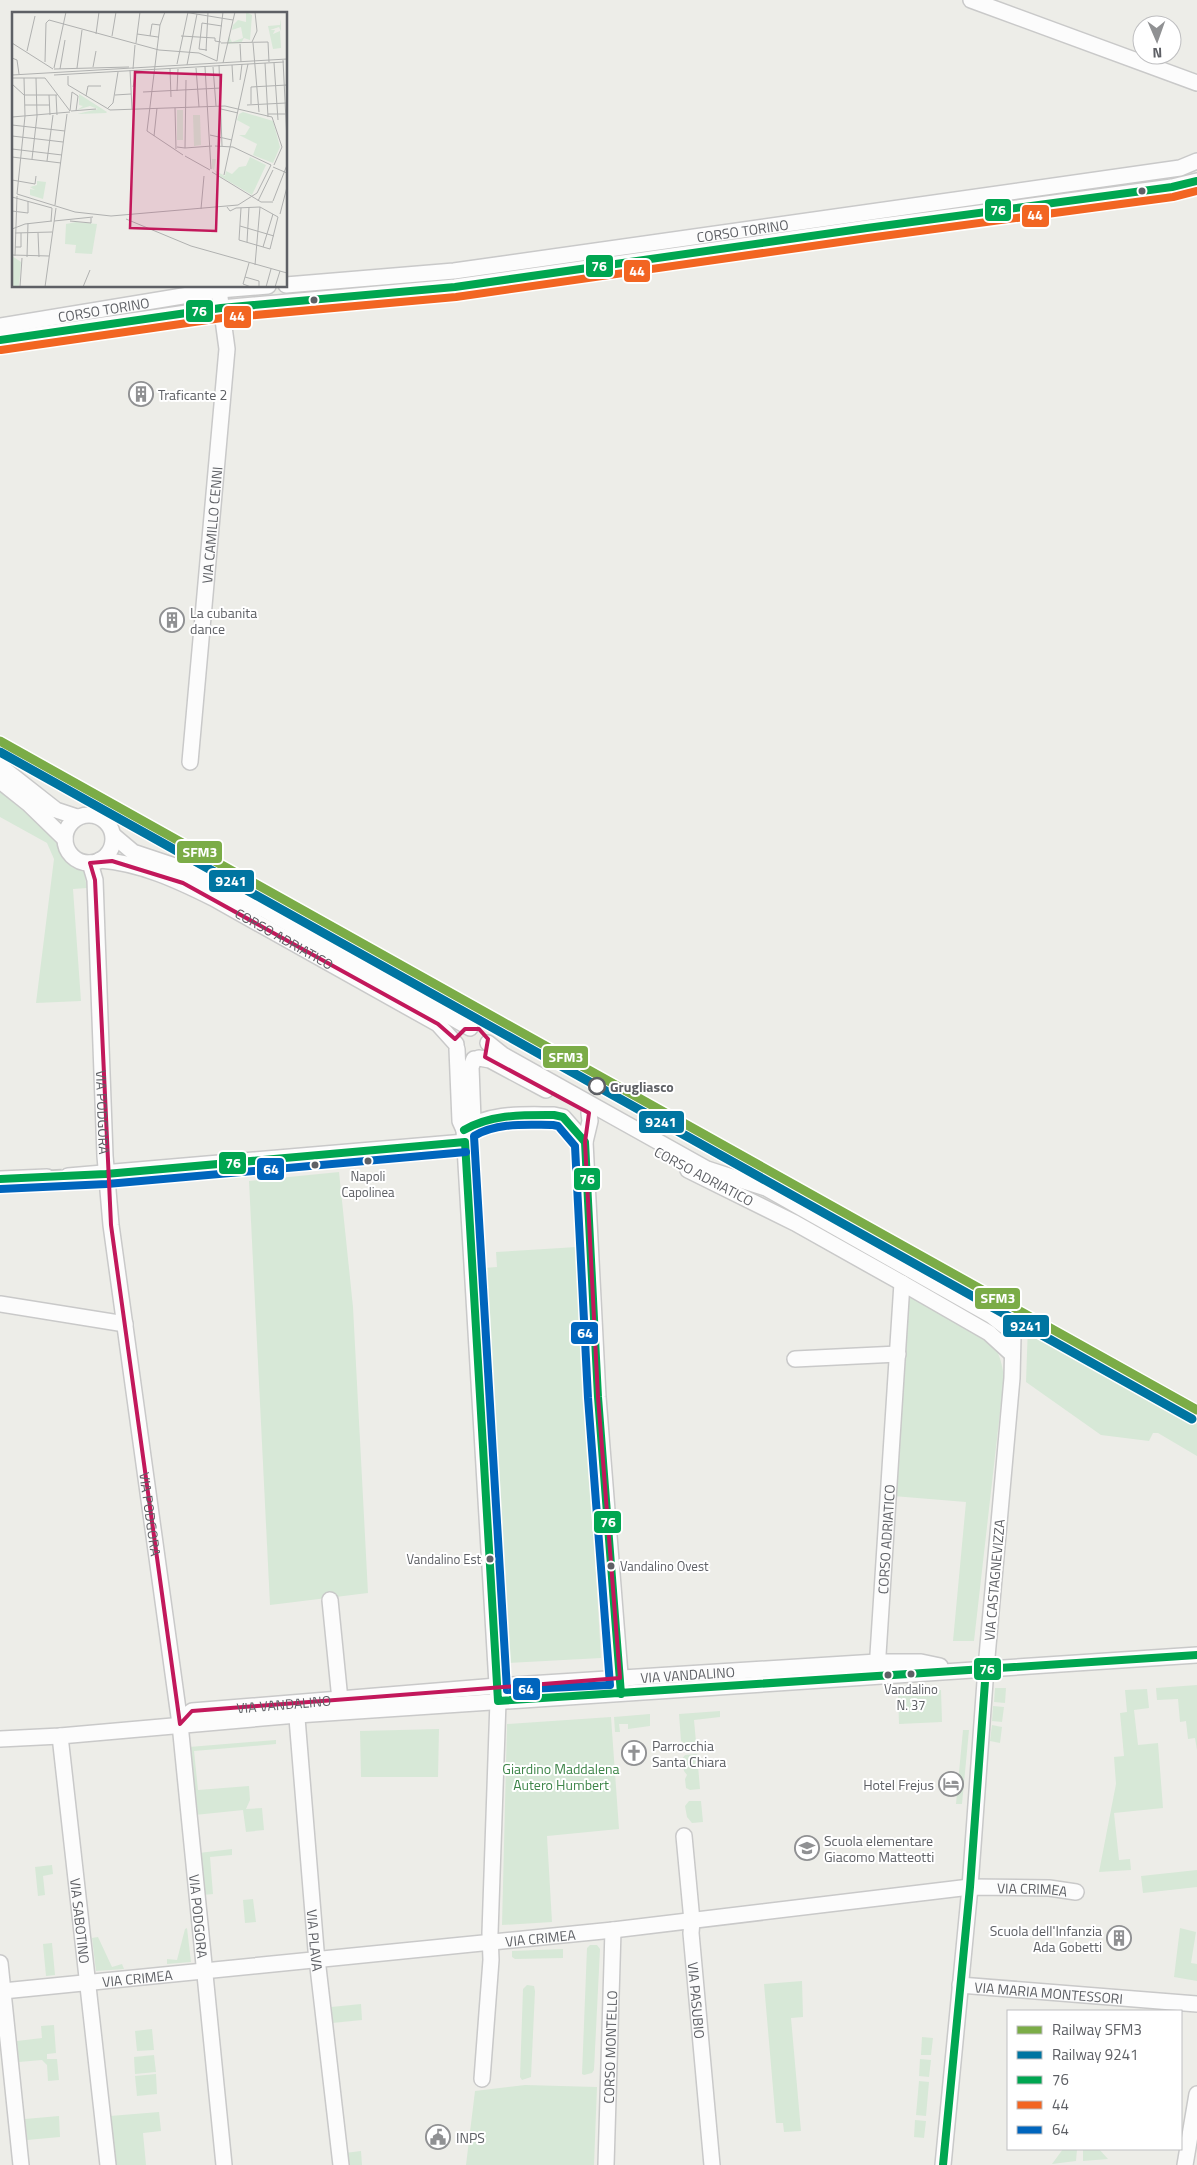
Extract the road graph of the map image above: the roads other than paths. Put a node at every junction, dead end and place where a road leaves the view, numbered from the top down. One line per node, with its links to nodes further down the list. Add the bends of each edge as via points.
1 (971, 0): 2 (street)
2 (1194, 83)
3 (1197, 161): 5 (street, CORSO TORINO, via 1180,168 454,271)
4 (1197, 181): 8 (street, CORSO TORINO, via 455,287)
5 (288, 285)
6 (244, 288): 7 (street, CORSO TORINO)
7 (219, 290): 8 (street, VIA CAMILLO CENNI); 9 (street, CORSO TORINO)
8 (221, 308): 10 (street, CORSO TORINO); 11 (street, VIA CAMILLO CENNI, via 227,349)
9 (0, 326)
10 (0, 340)
11 (190, 762)
12 (0, 766): 14 (street, CORSO ADRIATICO, via 56,810)
13 (0, 781): 16 (street, CORSO ADRIATICO)
14 (77, 818): 15 (street, CORSO ADRIATICO, via 87,814 99,816 109,824); 16 (street, via 68,827)
15 (114, 836): 17 (street, via 111,851); 18 (street, CORSO ADRIATICO, via 133,852 178,867 258,906)
16 (65, 839): 17 (street, CORSO ADRIATICO, via 74,858)
17 (95, 862): 20 (street, CORSO ADRIATICO, via 136,866 213,898 438,1024); 25 (street, VIA PODGORA)
18 (470, 1028): 19 (street, CORSO ADRIATICO, via 483,1031); 20 (street, via 459,1035)
19 (488, 1043): 21 (street, via 486,1052); 33 (street, CORSO ADRIATICO, via 707,1169 766,1188 992,1316 1013,1336)
20 (457, 1046): 21 (street, CORSO ADRIATICO, via 464,1057); 23 (street, via 460,1121)
21 (477, 1058): 22 (street, CORSO ADRIATICO, via 490,1060); 23 (street, via 471,1067 473,1120)
22 (589, 1113): 24 (street); 29 (street, CORSO ADRIATICO, via 709,1182 737,1193)
23 (464, 1136): 24 (street, via 473,1124 493,1117 554,1115 563,1117); 25 (street); 40 (street)
24 (585, 1142): 39 (street, via 598,1397)
25 (106, 1174): 26 (street); 31 (street, VIA PODGORA)
26 (68, 1176)
27 (47, 1177): 28 (street)
28 (0, 1179)
29 (902, 1283): 32 (street, CORSO ADRIATICO); 33 (street, CORSO ADRIATICO, via 989,1334)
30 (0, 1304): 31 (street)
31 (125, 1324): 44 (street, VIA PODGORA)
32 (898, 1354): 34 (street); 38 (street, CORSO ADRIATICO)
33 (1012, 1354): 37 (street, VIA CASTAGNEVIZZA)
34 (795, 1359)
35 (330, 1600): 42 (street)
36 (1197, 1655): 37 (street, VIA VANDALINO)
37 (986, 1668): 38 (street, VIA VANDALINO, via 961,1671); 48 (street, VIA CASTAGNEVIZZA)
38 (877, 1669): 39 (street, VIA VANDALINO); 41 (street, VIA VANDALINO)
39 (620, 1678): 40 (street, VIA VANDALINO); 41 (street)
40 (497, 1694): 41 (street, VIA VANDALINO); 42 (street, VIA VANDALINO); 43 (street, VIA VANDALINO); 52 (street)
41 (621, 1694)
42 (340, 1700): 43 (street, VIA VANDALINO)
43 (296, 1709): 44 (street, VIA VANDALINO, via 192,1712); 53 (street, VIA PLAVA)
44 (180, 1724): 45 (street, VIA VANDALINO); 55 (street, VIA PODGORA)
45 (60, 1736): 46 (street, VIA VANDALINO); 56 (street, VIA SABOTINO)
46 (0, 1739)
47 (684, 1836): 50 (street, VIA PASUBIO)
48 (970, 1887): 49 (street, VIA CRIMEA, via 1049,1888); 50 (street, VIA CRIMEA); 58 (street, VIA CASTAGNEVIZZA)
49 (1076, 1892)
50 (692, 1921): 51 (street, VIA CRIMEA); 67 (street, VIA PASUBIO)
51 (613, 1930): 52 (street, VIA CRIMEA); 66 (street, CORSO MONTELLO)
52 (491, 1941): 53 (street, VIA CRIMEA); 60 (street)
53 (317, 1959): 55 (street, VIA CRIMEA); 65 (street, VIA PLAVA)
54 (0, 1963): 57 (street)
55 (205, 1971): 56 (street, VIA CRIMEA); 64 (street, VIA PODGORA)
56 (89, 1983): 57 (street, VIA CRIMEA); 63 (street, VIA SABOTINO)
57 (2, 1985): 62 (street)
58 (960, 1985): 59 (street, VIA MARIA MONTESSORI); 68 (street, VIA CASTAGNEVIZZA)
59 (1197, 2004)
60 (482, 2079)
61 (1197, 2094): 69 (street)
62 (21, 2165)
63 (108, 2165)
64 (224, 2165)
65 (341, 2165)
66 (606, 2165)
67 (712, 2165)
68 (943, 2165)
69 (1185, 2165)

